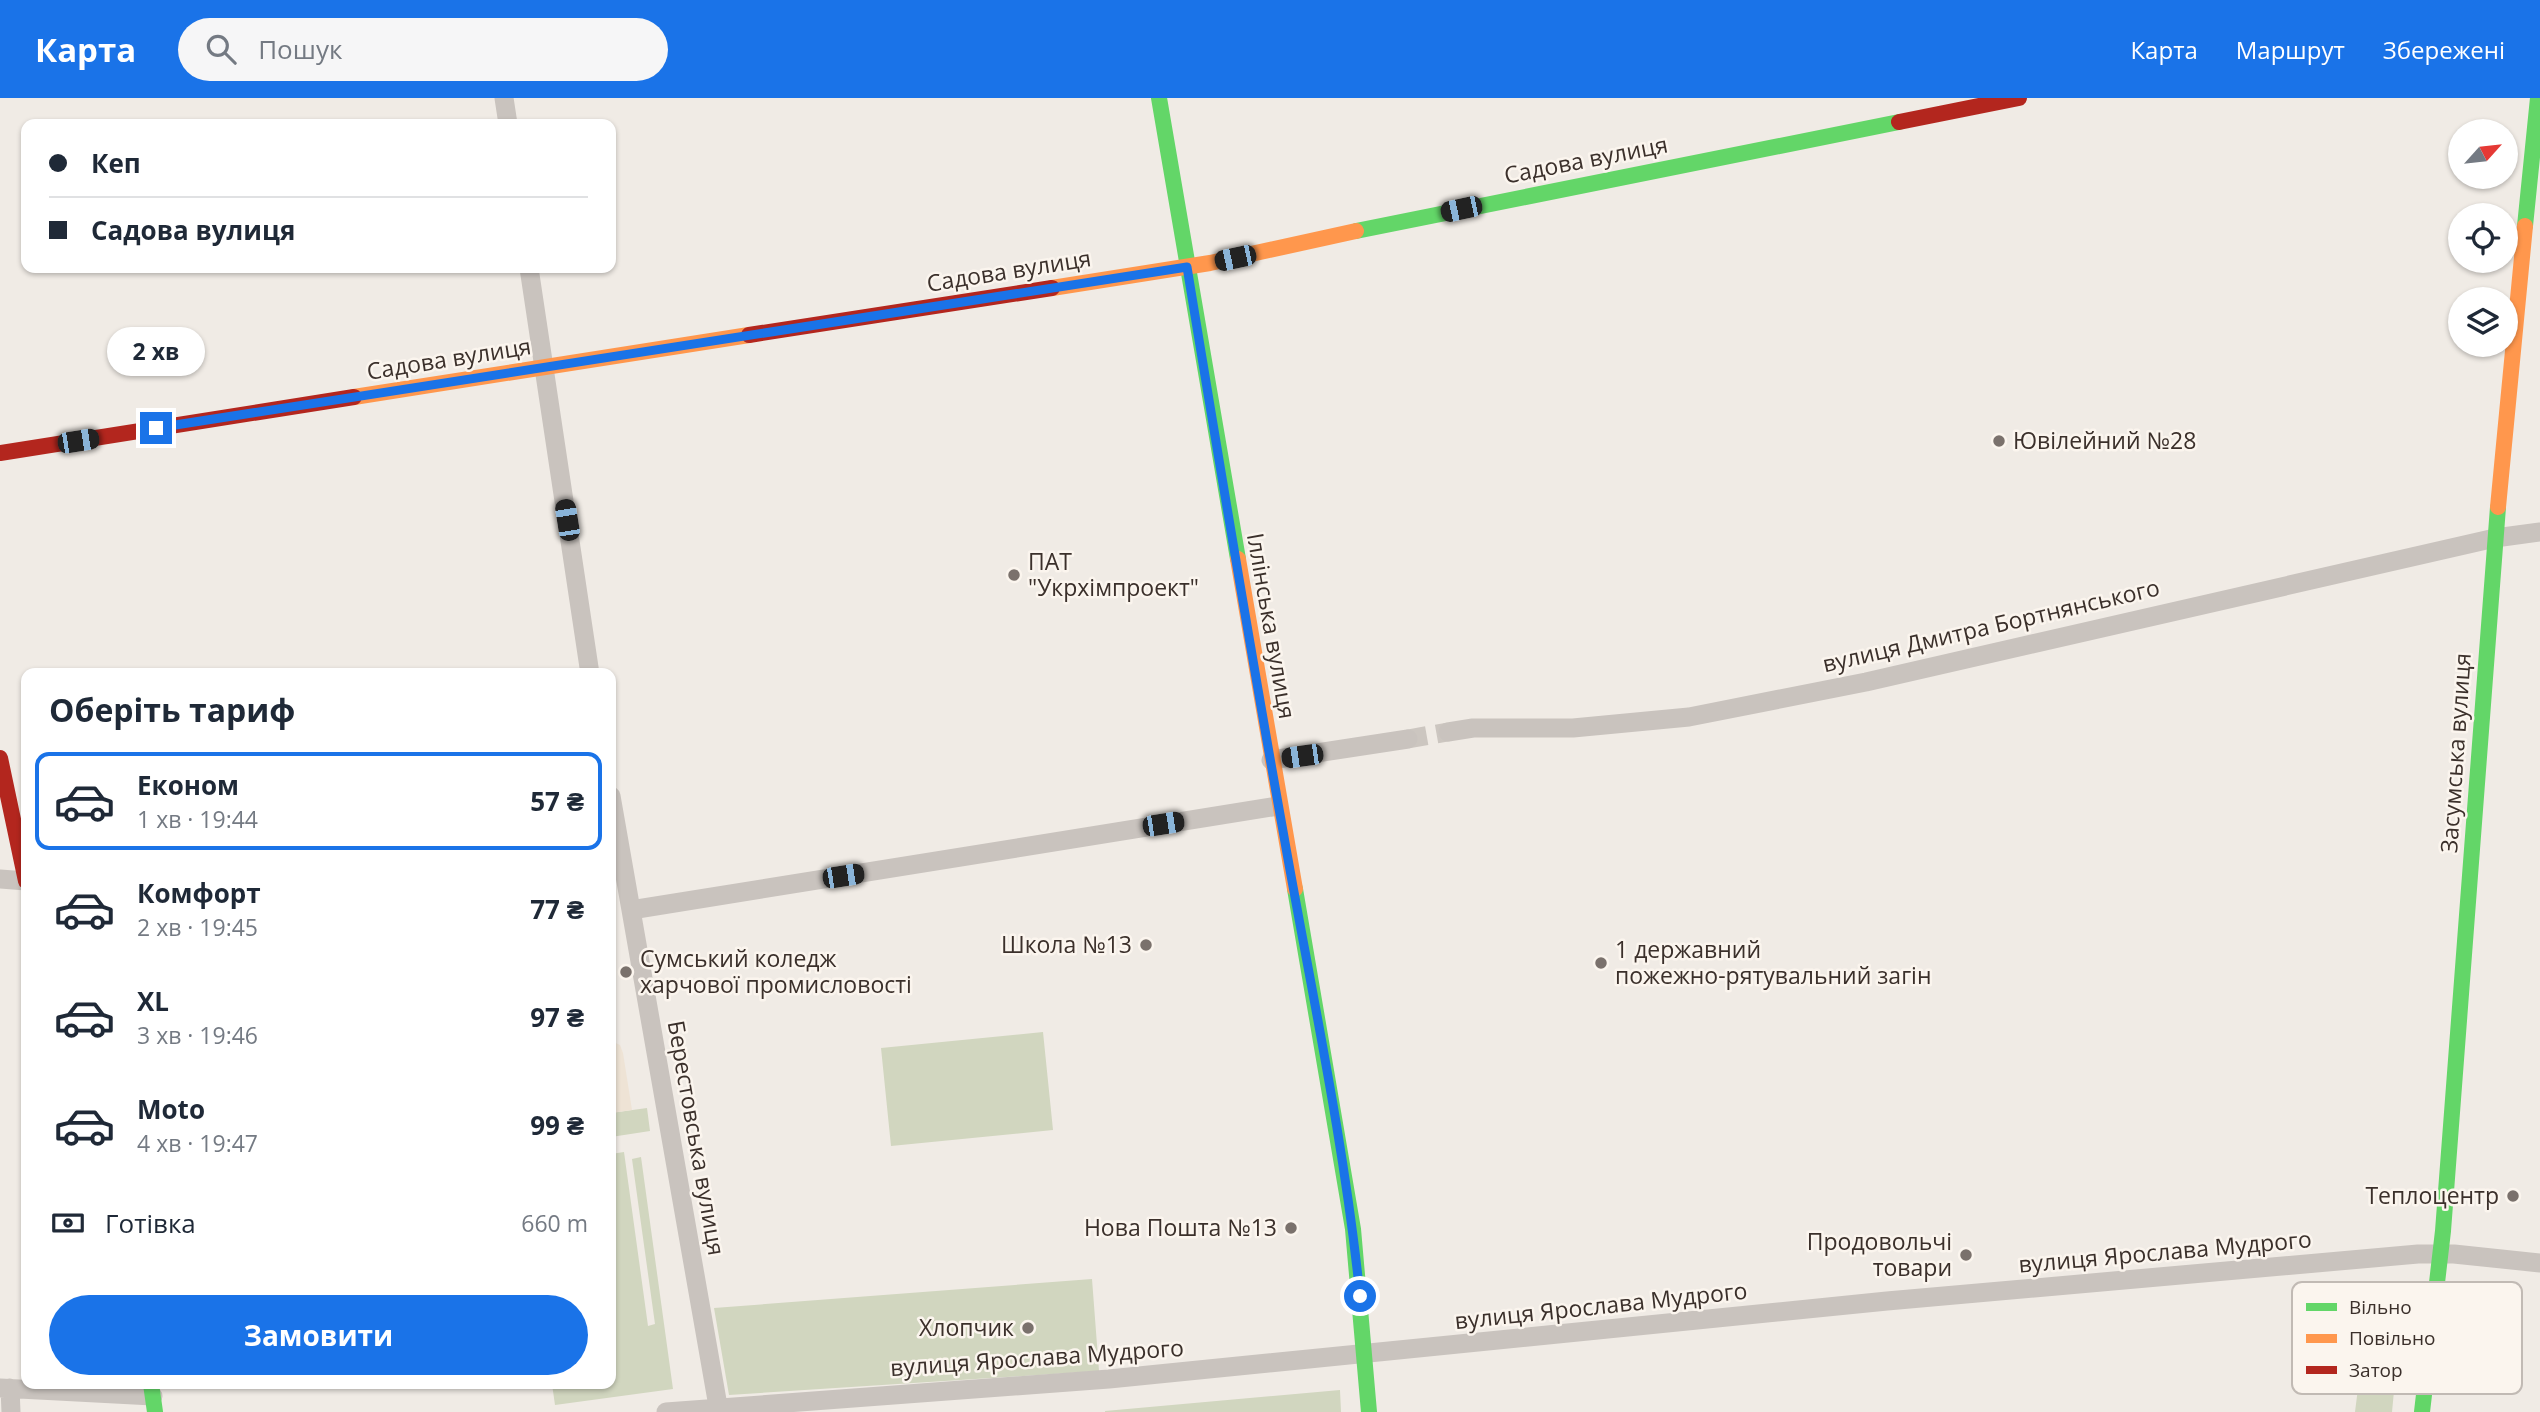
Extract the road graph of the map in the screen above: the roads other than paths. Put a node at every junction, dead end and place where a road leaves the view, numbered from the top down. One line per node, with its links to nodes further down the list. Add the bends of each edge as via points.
1 (504, 98): 6 (street)
2 (1159, 98): 7 (street, Іллінська вулиця)
3 (2019, 98): 5 (street, Садова вулиця)
4 (2538, 98): 12 (street, Засумська вулиця)
5 (1980, 101): 7 (street, Садова вулиця)
6 (507, 119)
7 (1187, 267): 9 (street, Садова вулиця); 17 (street, Іллінська вулиця)
8 (530, 273): 9 (street)
9 (544, 367): 10 (street, Садова вулиця); 13 (street)
10 (0, 453)
11 (2540, 531): 12 (street, вулиця Дмитра Бортнянського)
12 (2496, 538): 14 (street, вулиця Дмитра Бортнянського, via 1866,682 1689,717 1573,728); 24 (street, Засумська вулиця)
13 (589, 668)
14 (1448, 732)
15 (1408, 739): 17 (street)
16 (0, 758): 20 (street)
17 (1271, 760): 18 (street, Іллінська вулиця)
18 (1278, 806): 23 (street); 27 (street, Іллінська вулиця, via 1353,1228)
19 (616, 824): 23 (street, Берестовська вулиця)
20 (21, 857)
21 (0, 879): 22 (street)
22 (21, 881)
23 (631, 910): 32 (street, Берестовська вулиця)
24 (2441, 1254): 25 (street, вулиця Ярослава Мудрого); 26 (street, Засумська вулиця); 27 (street, вулиця Ярослава Мудрого, via 1887,1301)
25 (2540, 1264)
26 (2438, 1282)
27 (1366, 1353): 32 (street, вулиця Ярослава Мудрого, via 1109,1379); 35 (street, Іллінська вулиця)
28 (5, 1388): 33 (street)
29 (21, 1389): 31 (street)
30 (2424, 1394): 36 (street, Засумська вулиця)
31 (153, 1397)
32 (718, 1406): 34 (street, вулиця Ярослава Мудрого)
33 (10, 1412)
34 (666, 1412)
35 (1369, 1412)
36 (2422, 1412)

